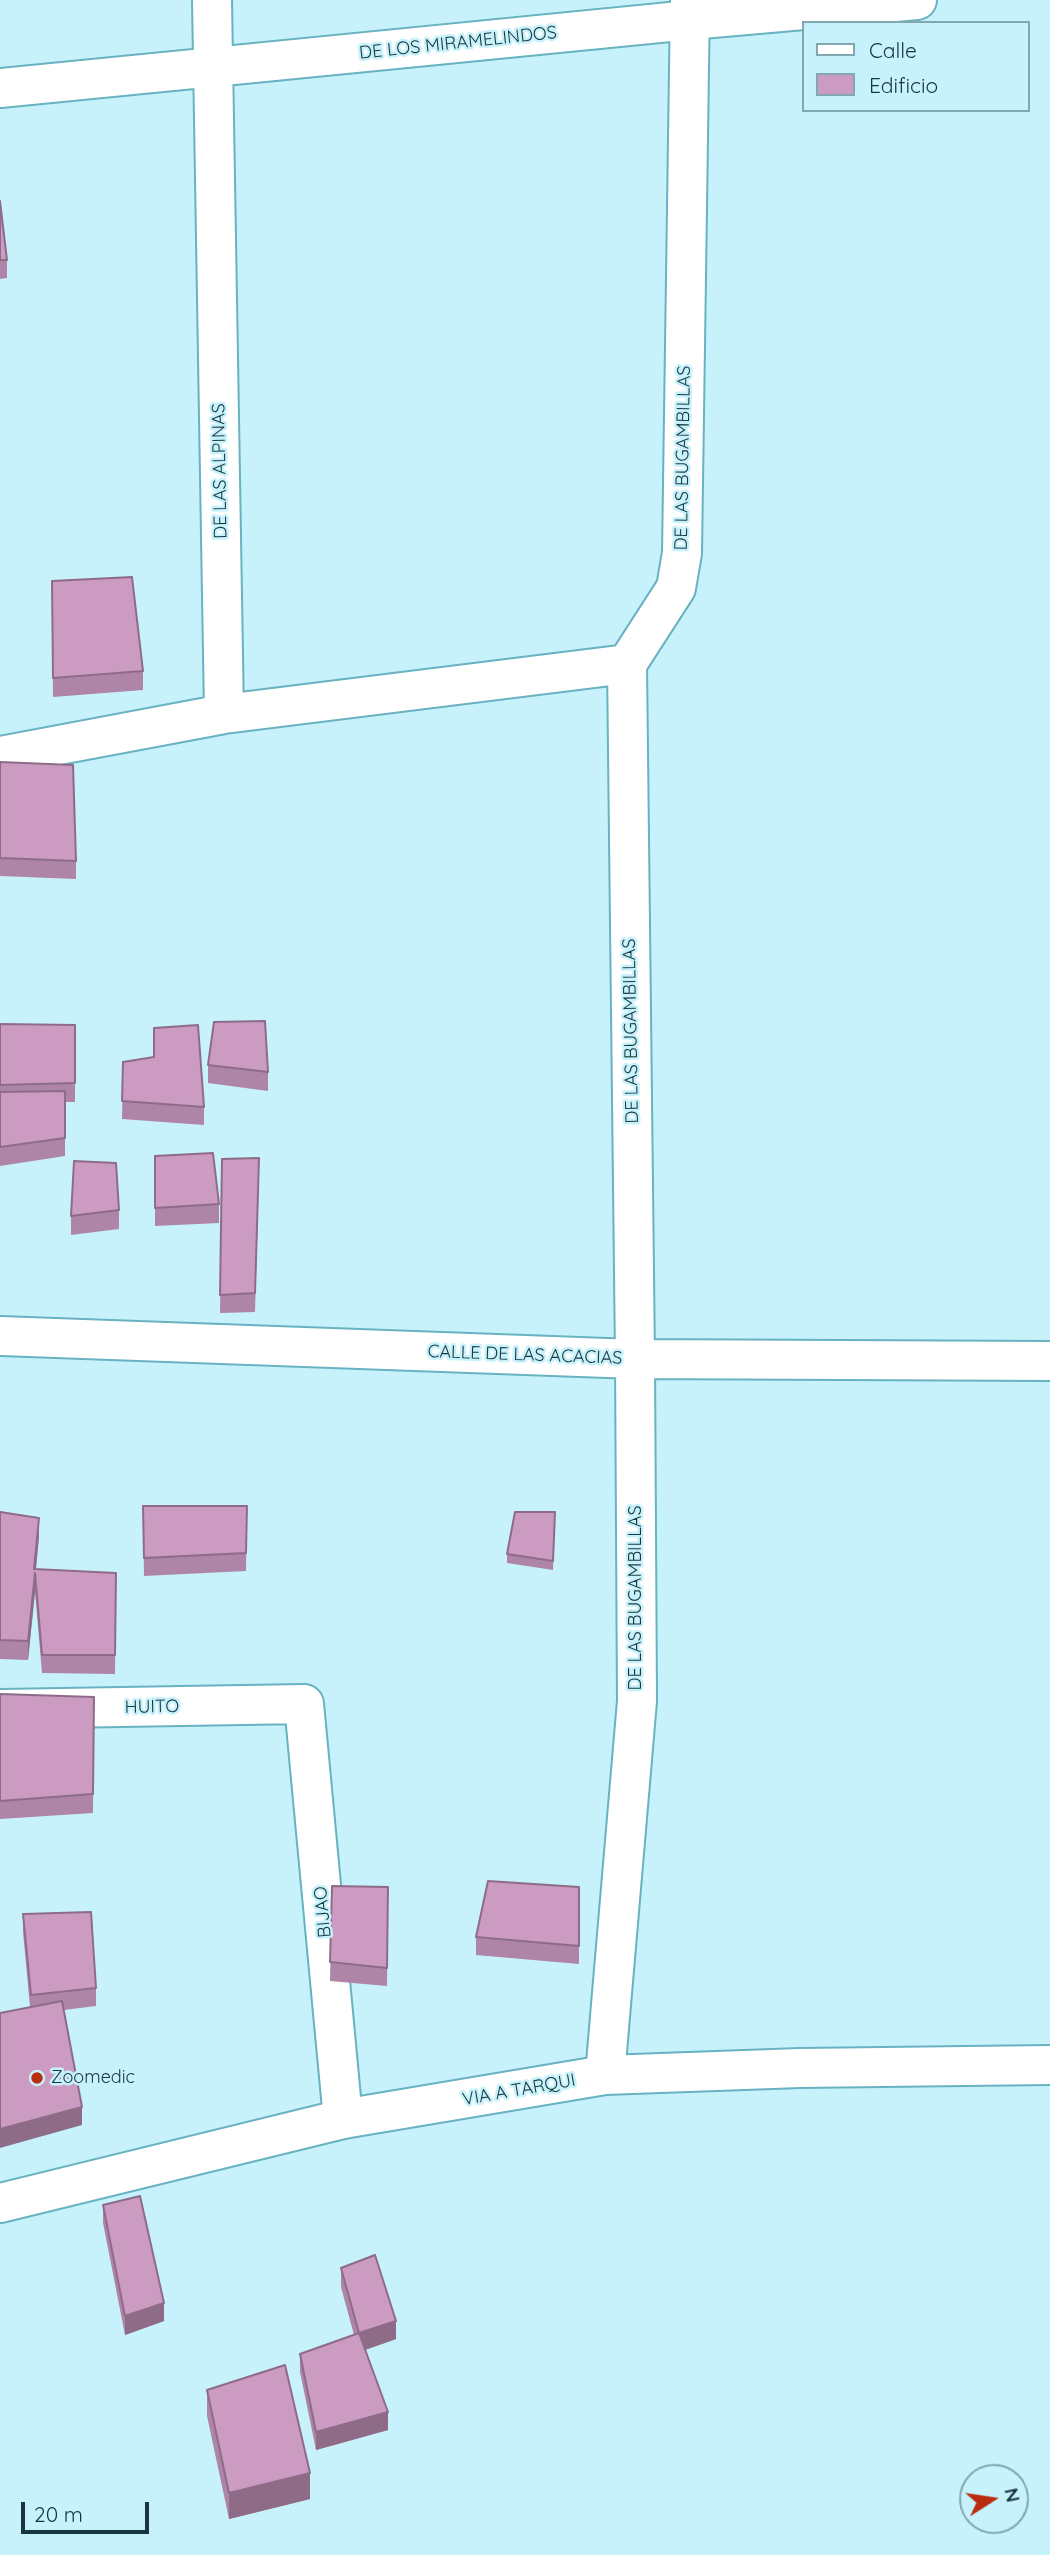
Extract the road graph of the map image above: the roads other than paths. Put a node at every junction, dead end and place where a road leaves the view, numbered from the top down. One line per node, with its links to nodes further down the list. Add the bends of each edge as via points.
1 (212, 0): 4 (street, DE LAS ALPINAS)
2 (917, 0): 3 (street, DE LOS MIRAMELINDOS)
3 (690, 10): 4 (street, DE LOS MIRAMELINDOS); 6 (street, DE LAS BUGAMBILLAS, via 682,553 676,588)
4 (213, 67): 5 (street, DE LOS MIRAMELINDOS); 7 (street, DE LAS ALPINAS)
5 (0, 88)
6 (627, 664): 7 (street); 10 (street, DE LAS BUGAMBILLAS)
7 (224, 714): 8 (street)
8 (0, 756)
9 (0, 1336): 10 (street, CALLE DE LAS ACACIAS)
10 (635, 1359): 11 (street, CALLE DE LAS ACACIAS); 15 (street, DE LAS BUGAMBILLAS, via 637,1701)
11 (1050, 1361)
12 (304, 1704): 13 (street, HUITO); 16 (street, BIJAO)
13 (0, 1709)
14 (1050, 2065): 15 (street, VIA A TARQUI)
15 (605, 2075): 16 (street, VIA A TARQUI)
16 (344, 2119): 17 (street, VIA A TARQUI)
17 (0, 2203)

